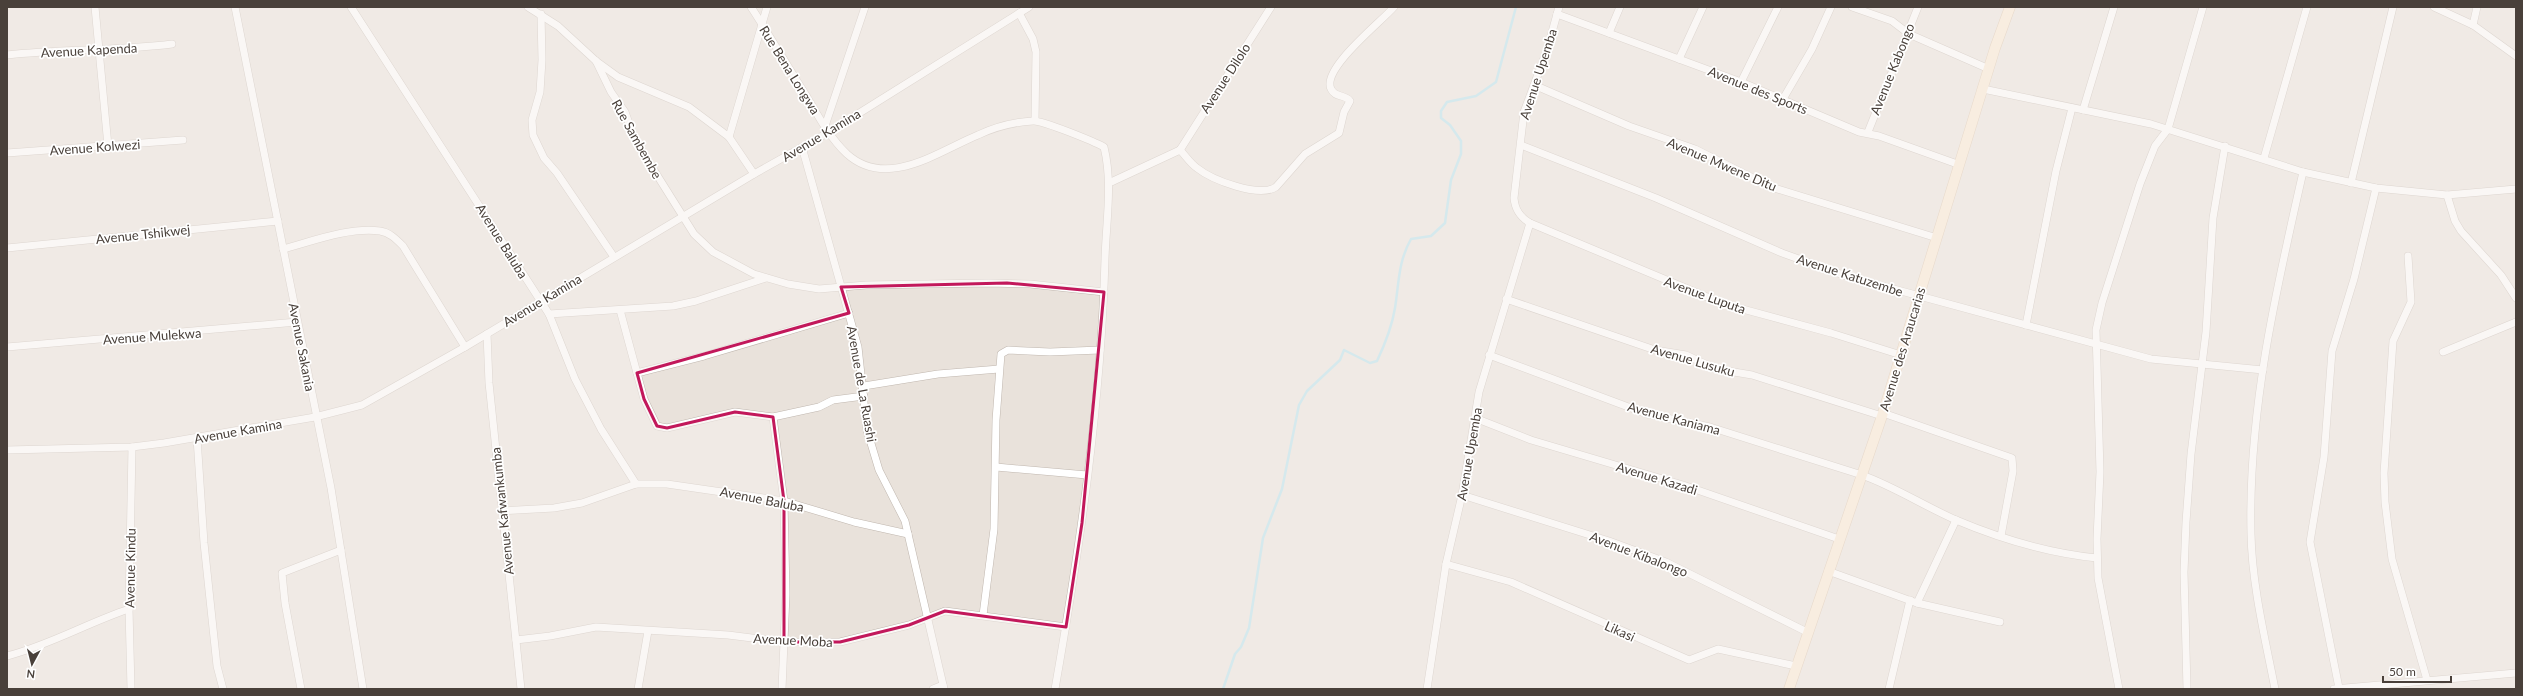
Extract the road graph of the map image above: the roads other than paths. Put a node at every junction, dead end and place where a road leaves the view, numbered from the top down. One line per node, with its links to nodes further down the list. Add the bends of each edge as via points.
1 (95, 7): 32 (street)
2 (235, 7): 67 (street, Avenue Sakania)
3 (351, 7): 81 (street, Avenue Baluba)
4 (528, 7): 26 (street)
5 (751, 7): 27 (street, Rue Bena Longwa)
6 (767, 7): 27 (street)
7 (865, 7): 45 (street)
8 (1029, 7): 25 (street, Avenue Kamina)
9 (1271, 7): 54 (street, Avenue Dilolo)
10 (1394, 7): 54 (street, via 1341,59 1331,73 1331,90 1335,95 1350,101 1339,133 1305,154 1272,190 1258,191 1214,178 1196,168)
11 (1620, 7): 29 (street)
12 (1703, 7): 35 (street)
13 (1778, 7): 38 (street)
14 (1831, 7): 41 (street)
15 (1852, 7): 30 (street, via 1892,21)
16 (1918, 7): 30 (street, Avenue Kabongo)
17 (2010, 7): 37 (street, Avenue des Araucarias)
18 (2114, 7): 43 (street)
19 (2203, 7): 46 (street)
20 (2306, 7): 56 (street)
21 (2393, 7): 61 (street)
22 (2434, 7): 28 (street)
23 (2477, 7): 28 (street)
24 (1558, 10): 29 (street, Avenue des Sports); 39 (street, Avenue Upemba)
25 (1019, 13): 44 (street, via 1033,39 1036,52); 45 (street, Avenue Kamina)
26 (541, 14): 36 (street); 73 (street, via 542,60 540,92 532,120 534,135 544,158)
27 (762, 24): 45 (street, Rue Bena Longwa); 48 (street)
28 (2473, 25): 34 (street)
29 (1609, 32): 35 (street, Avenue des Sports)
30 (1906, 32): 37 (street); 47 (street, Avenue Kabongo)
31 (172, 44): 32 (street, Avenue Kapenda)
32 (99, 50): 33 (street, Avenue Kapenda, via 56,50); 51 (street)
33 (7, 55)
34 (2516, 56)
35 (1679, 59): 38 (street, Avenue des Sports)
36 (596, 61): 48 (street, via 631,83 690,106); 66 (street, Rue Sambembe, via 611,92 625,112 635,140)
37 (1989, 69): 40 (street, Avenue des Araucarias)
38 (1741, 82): 41 (street, Avenue des Sports)
39 (1534, 85): 50 (street, Avenue Upemba, via 1522,124); 69 (street, Avenue Mwene Ditu, via 1629,126 1695,149 1771,187)
40 (1983, 89): 42 (street); 57 (street, Avenue des Araucarias)
41 (1783, 99): 47 (street, Avenue des Sports, via 1859,132)
42 (2072, 108): 43 (street); 87 (street, via 2056,171)
43 (2083, 110): 46 (street)
44 (1035, 120): 45 (street, Rue Bena Longwa, via 1008,124 978,134 918,163 890,169 863,163 847,154); 60 (street, via 1104,147)
45 (827, 129): 53 (street, Avenue Kamina)
46 (2168, 129): 52 (street); 89 (street, via 2155,146 2140,184 2102,303)
47 (1868, 132): 57 (street, Avenue des Sports)
48 (729, 137): 59 (street)
49 (183, 140): 51 (street, Avenue Kolwezi)
50 (1521, 145): 65 (street, Avenue Upemba, via 1514,198); 78 (street, Avenue Katuzembe, via 1656,198 1782,253)
51 (108, 146): 55 (street, Avenue Kolwezi)
52 (2225, 146): 56 (street); 96 (street, via 2213,218)
53 (802, 147): 59 (street, Avenue Kamina); 76 (street, Avenue de La Ruashi)
54 (1180, 150): 60 (street)
55 (7, 153)
56 (2264, 158): 58 (street)
57 (1960, 165): 69 (street, Avenue des Araucarias)
58 (2303, 172): 61 (street); 98 (street, via 2272,314)
59 (754, 174): 66 (street, Avenue Kamina)
60 (1109, 183): 77 (street)
61 (2351, 183): 62 (street)
62 (2376, 188): 64 (street); 141 (street, via 2354,279 2332,351 2324,457 2310,542)
63 (2516, 189): 64 (street)
64 (2447, 195): 75 (street, via 2461,231)
65 (1517, 212): 68 (street, Avenue Luputa)
66 (682, 216): 73 (street, Avenue Kamina); 74 (street, Rue Sambembe, via 694,234 713,252 740,268)
67 (278, 220): 70 (street, Avenue Tshikwej); 71 (street, Avenue Sakania)
68 (1530, 223): 79 (street, Avenue Upemba); 95 (street, Avenue Luputa, via 1724,304)
69 (1937, 238): 78 (street, Avenue des Araucarias)
70 (7, 248)
71 (283, 249): 85 (street, Avenue Sakania); 91 (street, via 350,233 381,231 388,234 403,246)
72 (2408, 256): 138 (street, via 2411,302 2393,341 2384,473 2385,502 2392,559)
73 (614, 257): 81 (street, Avenue Kamina)
74 (766, 278): 76 (street, Rue Sambembe, via 800,287); 82 (street, via 678,305)
75 (2513, 286): 80 (street)
76 (841, 287): 77 (street, Rue Sambembe, via 1007,283); 83 (street, Avenue de La Ruashi)
77 (1104, 292): 92 (street)
78 (1918, 297): 87 (street, Avenue Katuzembe); 95 (street, Avenue des Araucarias)
79 (1506, 298): 94 (street, Avenue Upemba); 102 (street, Avenue Lusuku, via 1655,350 1686,355 1716,369 1752,375)
80 (2516, 298)
81 (540, 301): 84 (street, Avenue Baluba); 88 (street, Avenue Kamina)
82 (620, 310): 84 (street); 99 (street)
83 (849, 313): 99 (street); 100 (street, Avenue de La Ruashi)
84 (550, 314): 112 (street, Avenue Baluba, via 575,379 601,429)
85 (297, 322): 90 (street, Avenue Mulekwa); 103 (street, Avenue Sakania)
86 (2516, 322): 93 (street)
87 (2026, 325): 89 (street, Avenue Katuzembe)
88 (487, 334): 91 (street, Avenue Kamina); 115 (street, Avenue Kafwankumba)
89 (2095, 343): 96 (street, Avenue Katuzembe, via 2151,359); 121 (street, via 2100,472)
90 (7, 347)
91 (465, 347): 103 (street, Avenue Kamina, via 374,400 350,410)
92 (1100, 350): 97 (street, via 1005,350 1001,354); 110 (street)
93 (2443, 352)
94 (1489, 355): 105 (street, Avenue Upemba); 111 (street, Avenue Kaniama, via 1647,414 1710,427)
95 (1901, 355): 102 (street, Avenue des Araucarias)
96 (2202, 364): 98 (street, Avenue Katuzembe); 155 (street, via 2191,454 2184,552)
97 (999, 369): 100 (street, via 938,374); 109 (street)
98 (2263, 370): 156 (street, via 2255,434 2251,532 2256,580)
99 (637, 373): 104 (street, via 644,399 657,426 667,428 735,412)
100 (864, 386): 101 (street, Avenue de La Ruashi)
101 (864, 396): 104 (street, via 826,402 819,407); 117 (street, Avenue de La Ruashi, via 867,430 875,459 902,514)
102 (1882, 415): 111 (street, Avenue des Araucarias); 118 (street, Avenue Lusuku, via 2012,458 2013,471)
103 (315, 417): 106 (street, Avenue Kamina); 120 (street, Avenue Sakania, via 331,488)
104 (773, 417): 114 (street)
105 (1475, 418): 113 (street, Avenue Upemba); 119 (street, Avenue Kazadi, via 1531,440 1676,483)
106 (197, 438): 107 (street, Avenue Kamina); 143 (street, via 204,543 217,666)
107 (132, 446): 108 (street, Avenue Kamina); 126 (street, Avenue Kindu)
108 (7, 450)
109 (996, 467): 110 (street); 127 (street, via 994,529)
110 (1087, 475): 130 (street)
111 (1862, 475): 116 (street, Avenue Kaniama); 119 (street, Avenue des Araucarias)
112 (636, 484): 114 (street, Avenue Baluba, via 696,487); 115 (street, Avenue Baluba, via 582,503 554,508)
113 (1462, 495): 122 (street, Avenue Upemba); 132 (street, Avenue Kibalongo, via 1609,541 1666,562)
114 (784, 501): 117 (street, Avenue Baluba, via 854,522); 134 (street)
115 (501, 511): 133 (street, Avenue Kafwankumba)
116 (1956, 520): 118 (street, Avenue Kaniama); 125 (street)
117 (908, 534): 128 (street, Avenue de La Ruashi)
118 (2001, 536): 121 (street, Avenue Kaniama, via 2056,553)
119 (1839, 539): 123 (street, Avenue des Araucarias)
120 (341, 550): 144 (street, via 282,573); 145 (street, Avenue Sakania)
121 (2097, 558): 154 (street, via 2098,578)
122 (1446, 564): 136 (street, Likasi, via 1511,582 1689,660 1718,649); 151 (street, Avenue Upemba)
123 (1828, 572): 124 (street); 132 (street, Avenue des Araucarias)
124 (1910, 600): 125 (street); 153 (street)
125 (1917, 603): 129 (street)
126 (129, 609): 135 (street, via 45,645); 142 (street, Avenue Kindu)
127 (983, 615): 128 (street, Avenue Moba, via 945,611); 130 (street, Avenue Moba)
128 (929, 616): 134 (street, Avenue Moba, via 909,625 840,642); 139 (street, Avenue de La Ruashi)
129 (2000, 622)
130 (1066, 627): 150 (street)
131 (648, 631): 133 (street, Avenue Moba, via 596,628); 134 (street, Avenue Moba); 147 (street)
132 (1807, 632): 136 (street, Avenue des Araucarias)
133 (516, 640): 146 (street, Avenue Kafwankumba)
134 (784, 642): 148 (street)
135 (7, 656)
136 (1796, 666): 152 (street, Avenue des Araucarias)
137 (2516, 673): 138 (street)
138 (2427, 680): 140 (street)
139 (943, 687): 149 (street)
140 (2385, 687): 141 (street)
141 (2339, 688): 157 (street)
142 (131, 689)
143 (223, 689)
144 (301, 689)
145 (363, 689)
146 (520, 689)
147 (638, 689)
148 (782, 689)
149 (933, 689)
150 (1055, 689)
151 (1427, 689)
152 (1789, 689)
153 (1890, 689)
154 (2119, 689)
155 (2187, 689)
156 (2275, 689)
157 (2334, 689)

